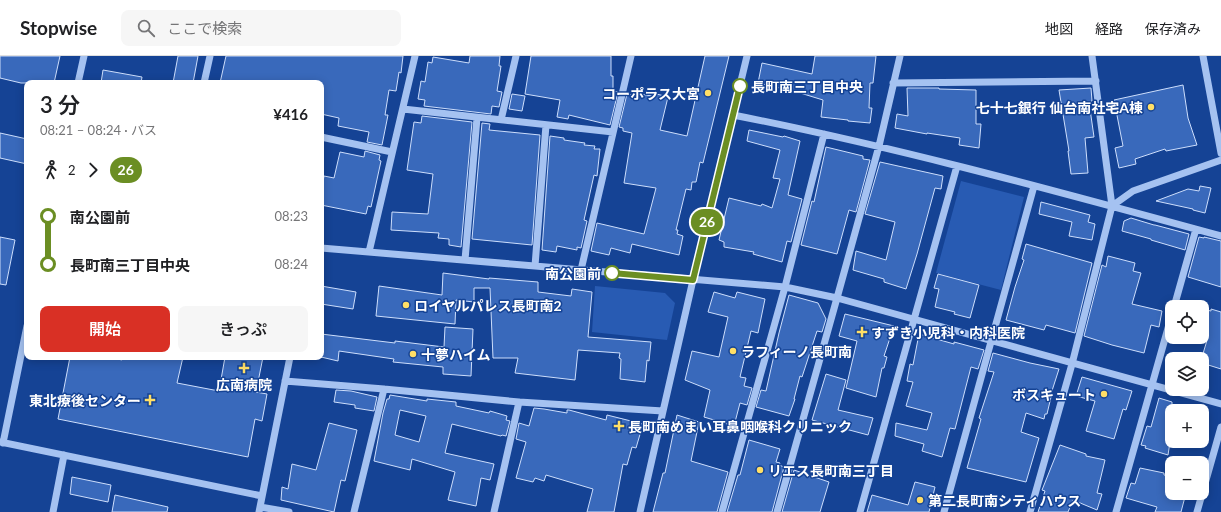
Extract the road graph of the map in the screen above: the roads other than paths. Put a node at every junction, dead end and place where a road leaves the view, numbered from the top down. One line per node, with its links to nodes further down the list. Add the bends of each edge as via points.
1 (84, 56): 10 (street)
2 (210, 56): 11 (street)
3 (415, 56): 14 (street)
4 (516, 56): 17 (street)
5 (631, 56): 19 (street)
6 (747, 56): 15 (street)
7 (900, 56): 13 (street)
8 (1092, 56): 12 (street)
9 (1203, 56): 24 (street)
10 (79, 80)
11 (205, 80)
12 (1096, 81): 13 (street); 28 (street)
13 (893, 83): 22 (street)
14 (403, 110): 16 (street); 23 (street)
15 (733, 115): 20 (street); 36 (street)
16 (477, 118): 17 (street); 33 (street)
17 (501, 120): 18 (street)
18 (546, 125): 19 (street); 34 (street)
19 (613, 132): 35 (street)
20 (824, 134): 22 (street); 37 (street)
21 (324, 138): 23 (street)
22 (879, 146): 26 (street); 38 (street)
23 (392, 152): 32 (street)
24 (1221, 153)
25 (1221, 160): 28 (street, via 1133,191)
26 (957, 166): 27 (street); 40 (street)
27 (1034, 186): 28 (street); 43 (street)
28 (1112, 206): 29 (street); 45 (street)
29 (1196, 229): 30 (street); 39 (street)
30 (1221, 236)
31 (324, 248): 32 (street)
32 (369, 252): 33 (street)
33 (464, 260): 34 (street)
34 (535, 266): 35 (street)
35 (581, 270): 36 (street)
36 (693, 280): 37 (street); 51 (street)
37 (785, 287): 38 (street); 62 (street)
38 (837, 298): 40 (street); 63 (street)
39 (1176, 300)
40 (914, 319): 43 (street); 64 (street)
41 (1165, 338): 47 (street)
42 (24, 339): 53 (street)
43 (992, 340): 45 (street); 65 (street)
44 (289, 360): 46 (street)
45 (1072, 364): 47 (street); 66 (street)
46 (285, 381): 48 (street); 55 (street)
47 (1151, 385): 50 (street); 67 (street)
48 (384, 389): 49 (street); 59 (street)
49 (519, 402): 51 (street); 60 (street)
50 (1221, 404)
51 (663, 411): 61 (street)
52 (1221, 426): 68 (street)
53 (1, 442): 54 (street)
54 (64, 456): 55 (street); 57 (street)
55 (262, 496): 56 (street)
56 (259, 510): 58 (street)
57 (53, 512)
58 (289, 512)
59 (354, 512)
60 (494, 512)
61 (640, 512)
62 (722, 512)
63 (777, 512)
64 (860, 512)
65 (944, 512)
66 (1030, 512)
67 (1116, 512)
68 (1197, 512)

